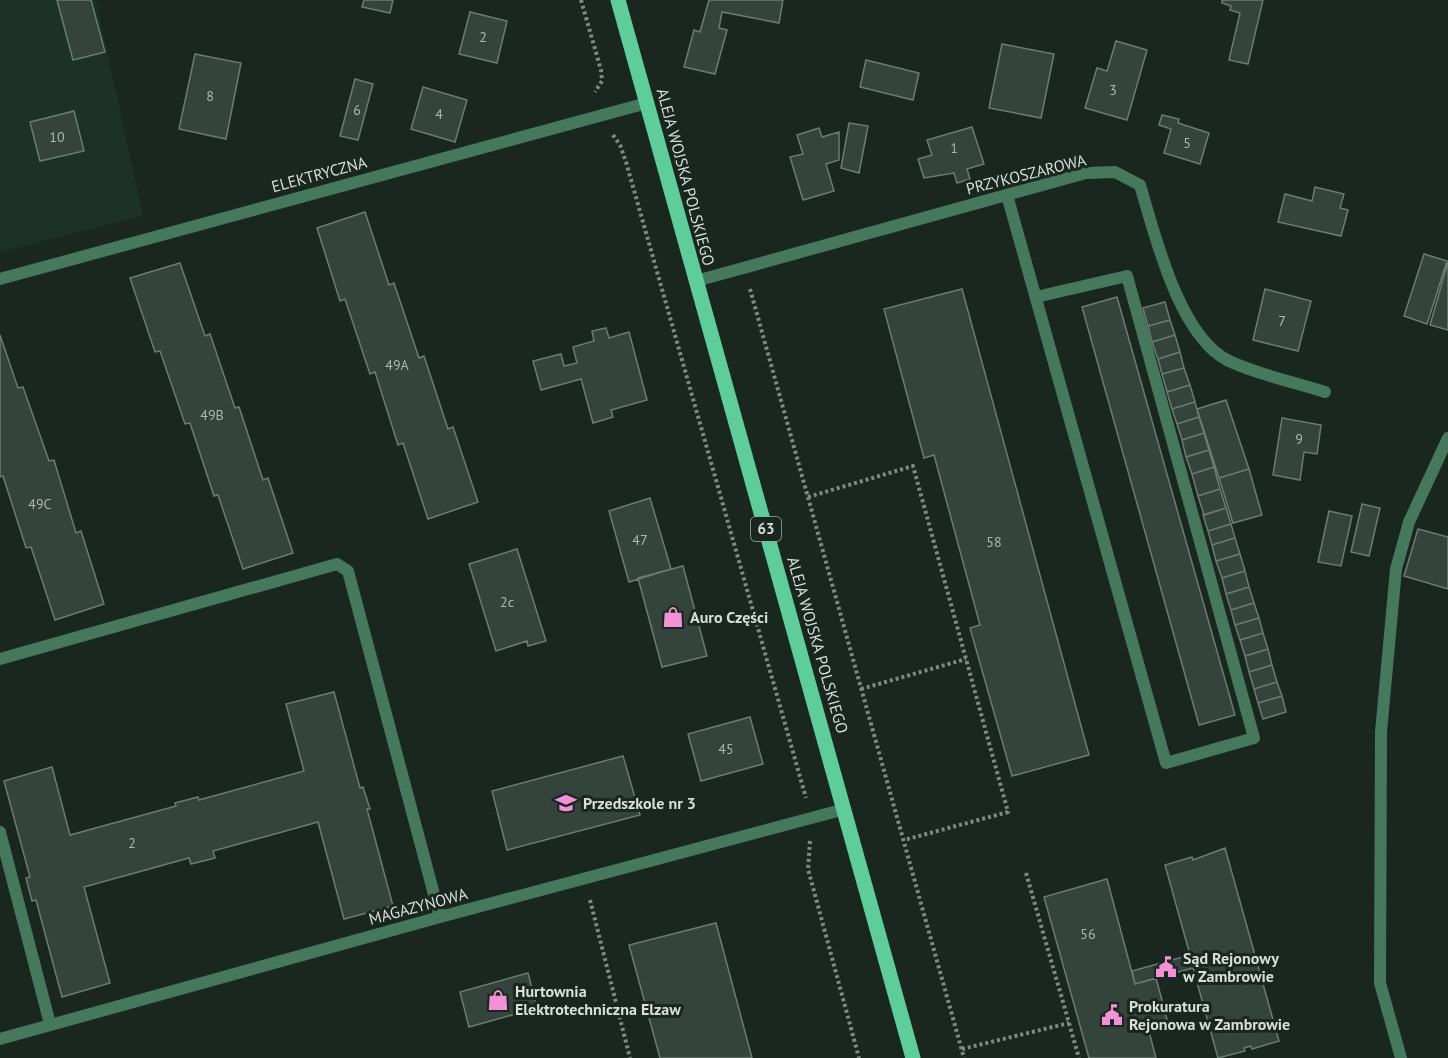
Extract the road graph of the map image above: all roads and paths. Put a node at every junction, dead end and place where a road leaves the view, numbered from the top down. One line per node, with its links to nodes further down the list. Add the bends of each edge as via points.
1 (581, 0): 3 (path, via 602,81)
2 (618, 0): 4 (main road, ALEJA WOJSKA POLSKIEGO / 63)
3 (591, 94)
4 (647, 103): 8 (street, ELEKTRYCZNA); 9 (main road, ALEJA WOJSKA POLSKIEGO / 63)
5 (607, 135): 18 (path, via 614,135 626,162)
6 (1007, 195): 7 (street, PRZYKOSZAROWA); 10 (street); 11 (street, PRZYKOSZAROWA, via 1086,173 1115,172 1140,185 1169,279 1198,336 1228,361)
7 (744, 268): 9 (street, PRZYKOSZAROWA); 13 (path)
8 (0, 279)
9 (696, 281): 17 (main road, ALEJA WOJSKA POLSKIEGO / 63)
10 (1036, 297): 10 (street, via 1126,276 1254,738 1166,763)
11 (1325, 392)
12 (1448, 438): 33 (street, via 1409,522 1396,569 1381,732 1380,983)
13 (808, 497): 15 (path, via 913,466); 16 (path)
14 (0, 659): 23 (street, via 337,564 348,571)
15 (966, 659): 16 (path); 20 (path, via 1008,812)
16 (861, 689): 20 (path)
17 (845, 809): 18 (street, MAGAZYNOWA); 30 (main road, ALEJA WOJSKA POLSKIEGO / 63)
18 (811, 818): 22 (street, MAGAZYNOWA); 29 (path, via 808,869)
19 (0, 832): 25 (street)
20 (903, 840): 27 (path)
21 (1026, 873): 24 (path)
22 (584, 878): 23 (street, MAGAZYNOWA); 28 (path)
23 (440, 916): 25 (street, MAGAZYNOWA)
24 (1069, 1023): 27 (path); 32 (path)
25 (50, 1024): 26 (street, MAGAZYNOWA)
26 (0, 1039)
27 (962, 1049): 31 (path)
28 (630, 1058)
29 (859, 1058)
30 (913, 1058)
31 (964, 1058)
32 (1079, 1058)
33 (1401, 1058)

